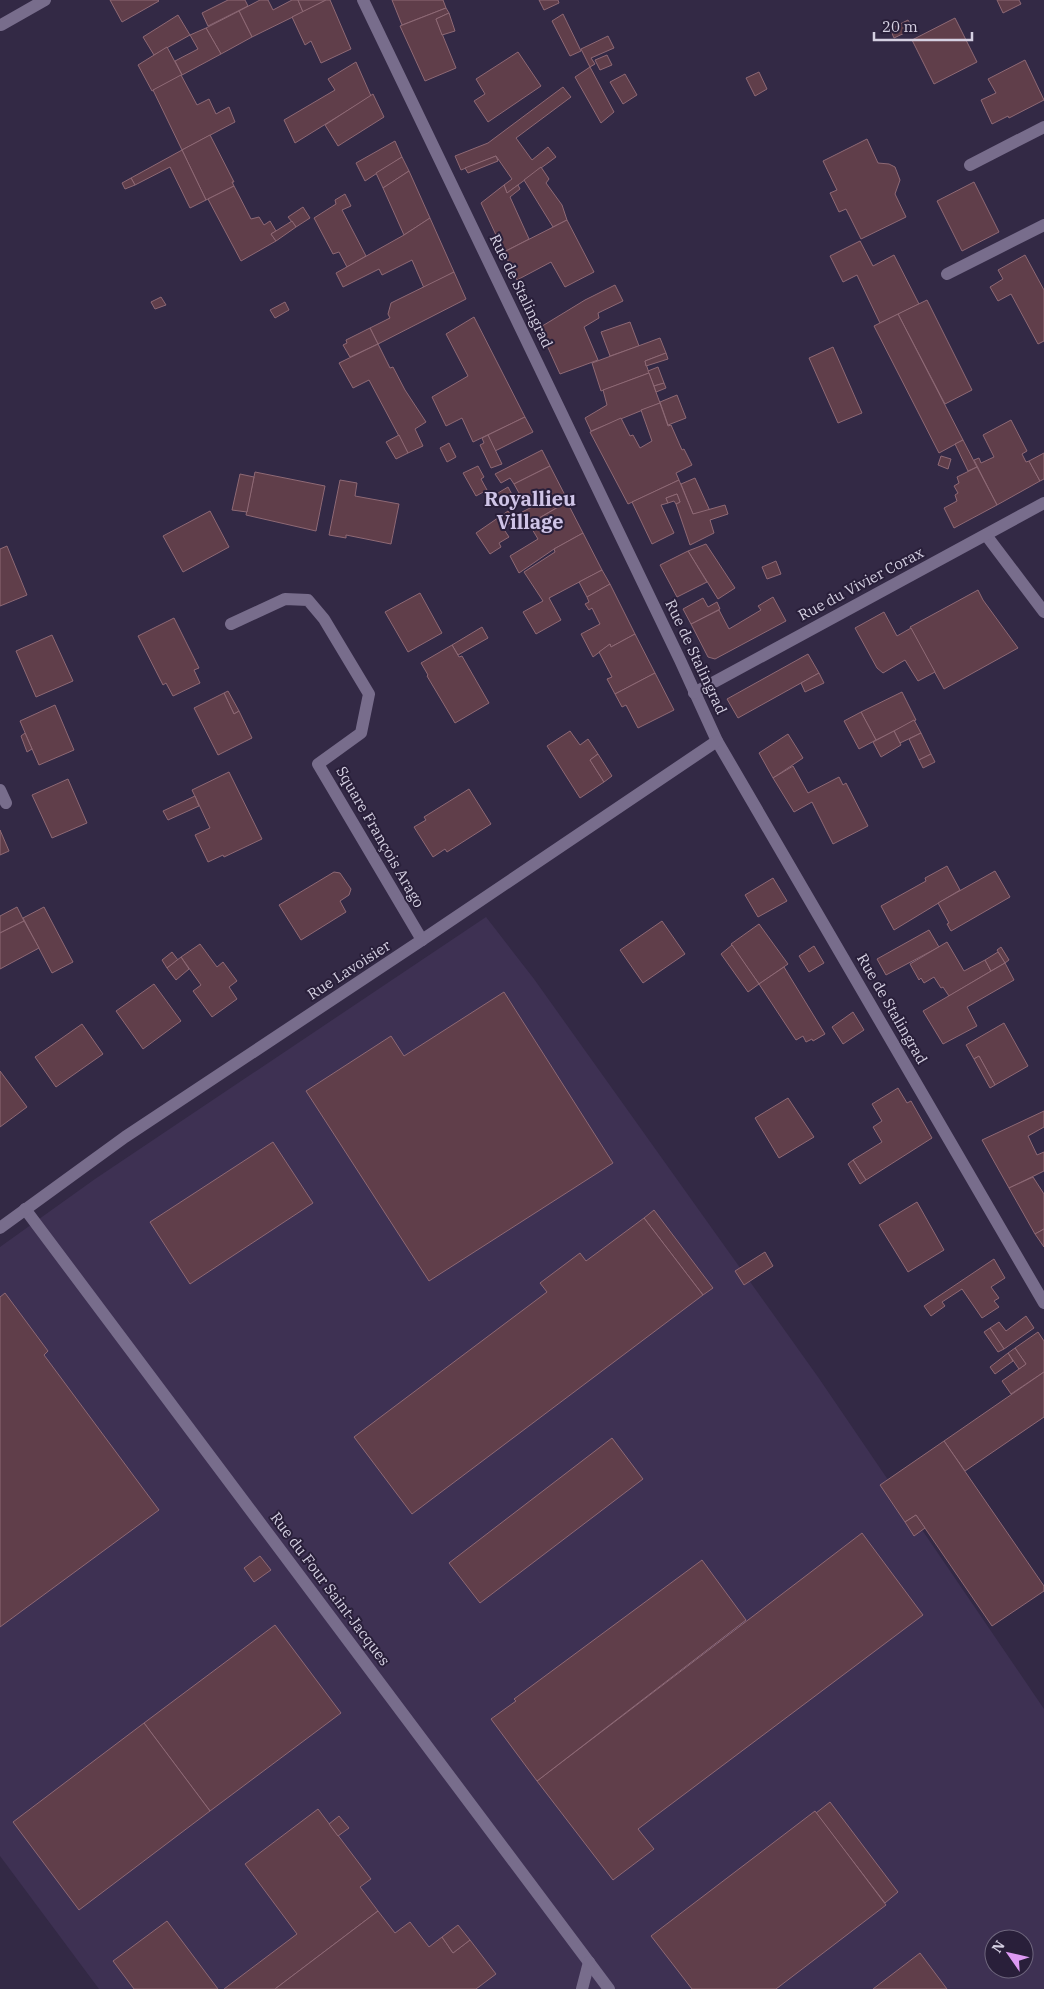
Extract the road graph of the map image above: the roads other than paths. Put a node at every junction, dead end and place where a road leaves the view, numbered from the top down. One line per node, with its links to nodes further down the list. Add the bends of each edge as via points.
1 (46, 0): 3 (street)
2 (364, 0): 12 (street, Rue de Stalingrad)
3 (1, 25)
4 (1044, 127): 5 (street)
5 (970, 165)
6 (1044, 225): 7 (street)
7 (947, 274)
8 (1044, 503): 9 (street, Rue du Vivier Corax)
9 (986, 535): 10 (street); 12 (street, Rue du Vivier Corax)
10 (1044, 612)
11 (231, 624): 16 (street, Square François Arago, via 285,600 308,600 324,619 369,694 361,733 318,764)
12 (694, 693): 13 (street, Rue de Stalingrad)
13 (717, 741): 16 (street, Rue Lavoisier); 19 (street, Rue de Stalingrad)
14 (0, 790): 15 (street)
15 (6, 803)
16 (422, 940): 17 (street, Rue Lavoisier, via 125,1137)
17 (25, 1209): 18 (street, Rue Lavoisier); 20 (street, Rue du Four Saint-Jacques)
18 (0, 1228)
19 (1044, 1303)
20 (589, 1962): 21 (street); 22 (street, Rue du Four Saint-Jacques)
21 (582, 1989)
22 (609, 1989)

